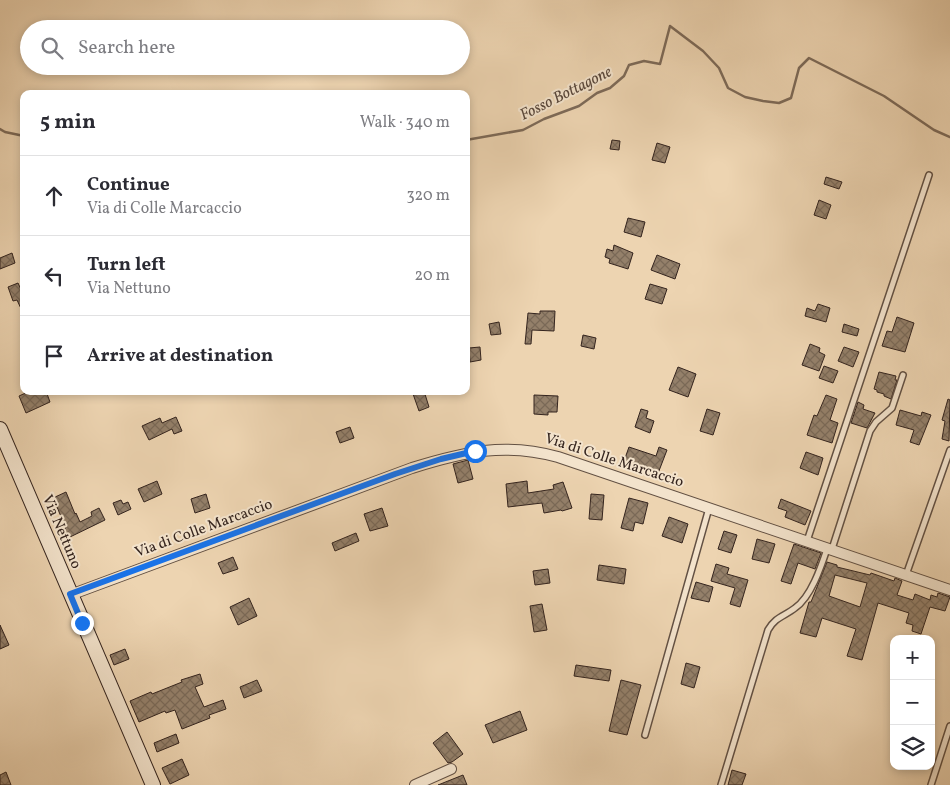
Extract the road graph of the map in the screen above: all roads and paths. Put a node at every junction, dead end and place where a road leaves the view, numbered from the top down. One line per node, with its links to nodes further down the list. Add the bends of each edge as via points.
1 (930, 175): 6 (lane)
2 (903, 375): 7 (lane, via 894,405 870,431)
3 (0, 429): 10 (main road, Via Nettuno)
4 (950, 450): 8 (lane)
5 (709, 508): 6 (street, Via di Colle Marcaccio); 10 (street, Via di Colle Marcaccio, via 553,455 518,449 485,450 412,468); 12 (lane)
6 (806, 541): 7 (street, Via di Colle Marcaccio)
7 (829, 549): 8 (street, Via di Colle Marcaccio); 16 (lane, via 805,597 768,630)
8 (906, 575): 9 (street, Via di Colle Marcaccio)
9 (950, 590)
10 (70, 594): 14 (main road, Via Nettuno)
11 (950, 726): 17 (lane)
12 (645, 734)
13 (451, 769): 15 (street)
14 (153, 785)
15 (415, 785)
16 (721, 785)
17 (931, 785)

